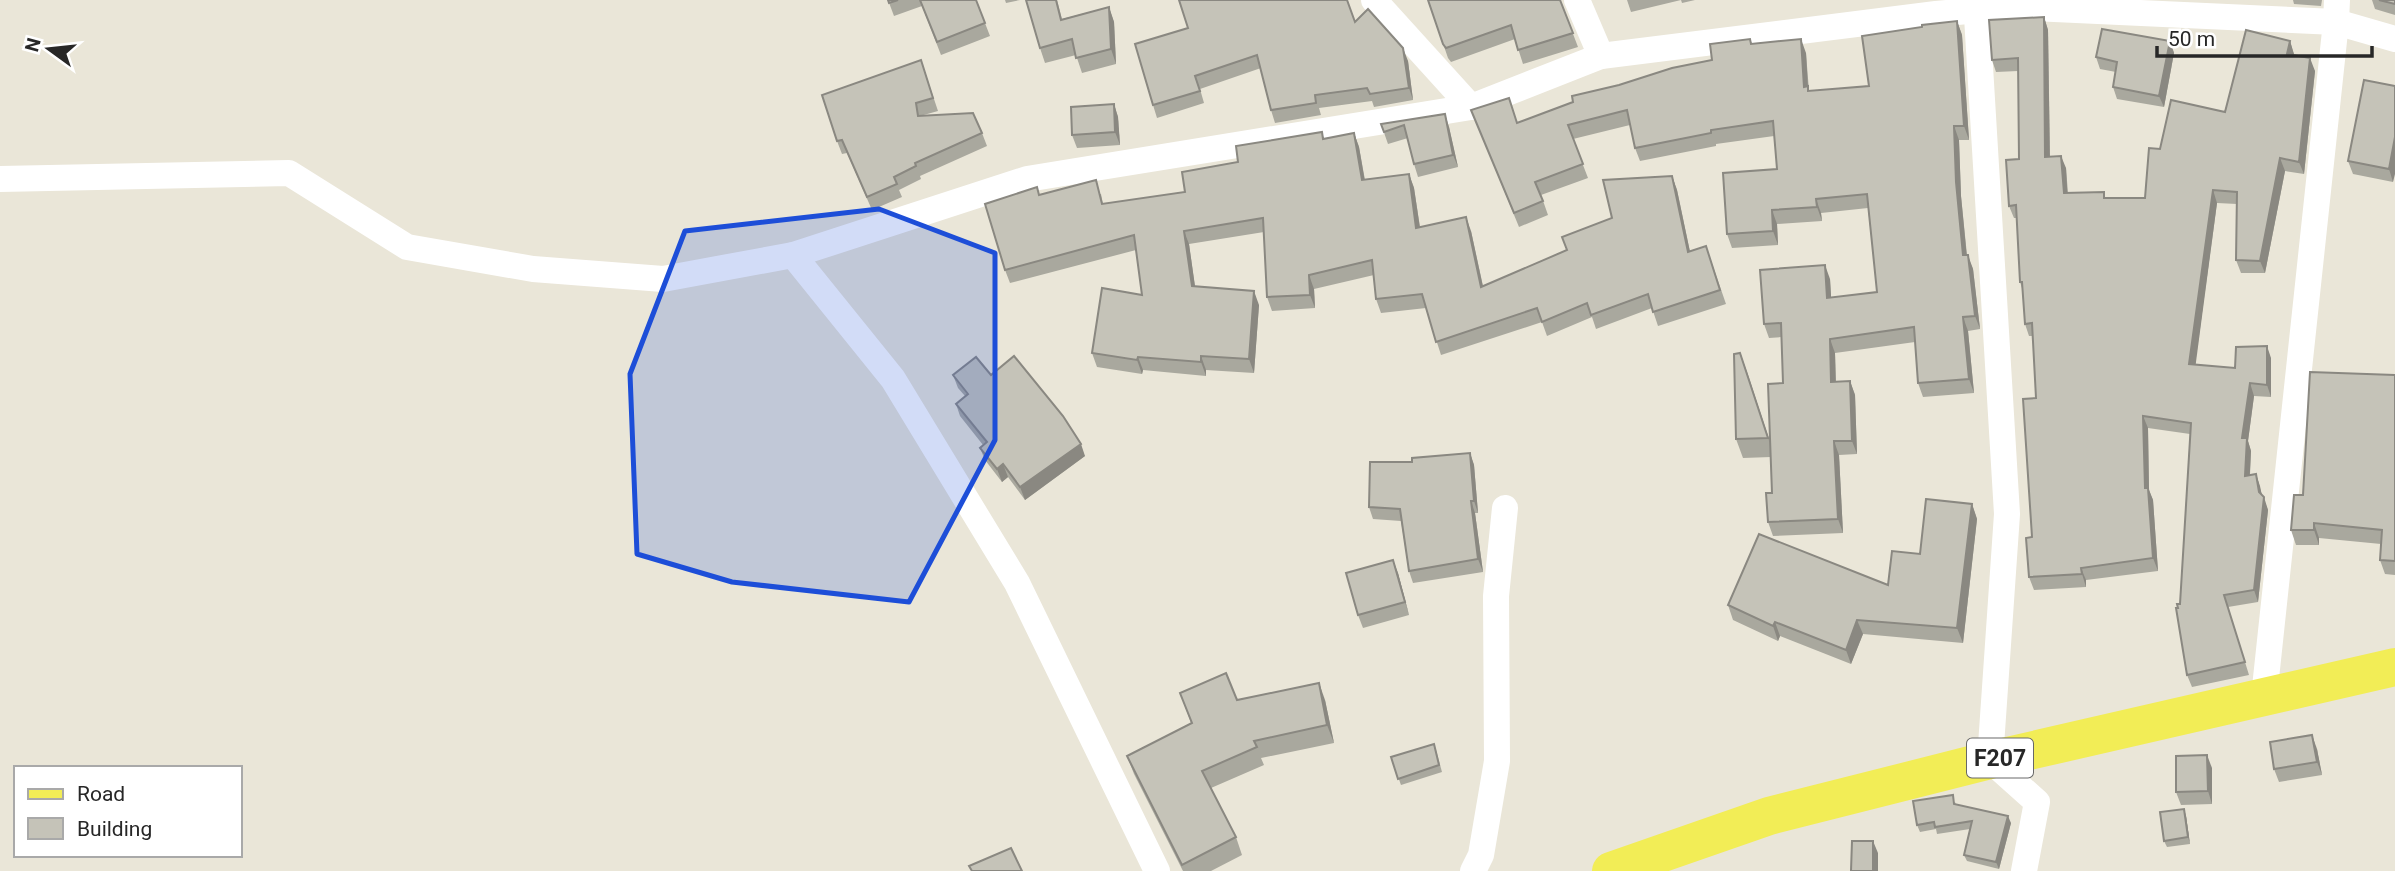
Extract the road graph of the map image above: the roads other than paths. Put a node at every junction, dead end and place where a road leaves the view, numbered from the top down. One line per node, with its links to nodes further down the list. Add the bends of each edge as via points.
1 (1374, 0): 7 (street)
2 (1577, 0): 6 (street)
3 (1976, 5): 4 (street); 6 (street); 13 (street, via 2007,514)
4 (2337, 11): 5 (street); 12 (street)
5 (2395, 39)
6 (1601, 56): 7 (street)
7 (1471, 107): 9 (street, via 1027,179)
8 (0, 179): 9 (street, via 289,173 407,247 533,269 663,279)
9 (793, 255): 14 (street, via 893,379 1017,583)
10 (1505, 508): 15 (street, via 1496,596 1497,761 1481,855)
11 (2395, 667): 12 (main road, F207)
12 (2264, 697): 13 (main road, F207)
13 (1990, 760): 16 (main road, F207, via 1769,816); 17 (street, via 2037,802)
14 (1157, 871)
15 (1473, 871)
16 (1611, 871)
17 (2024, 871)

